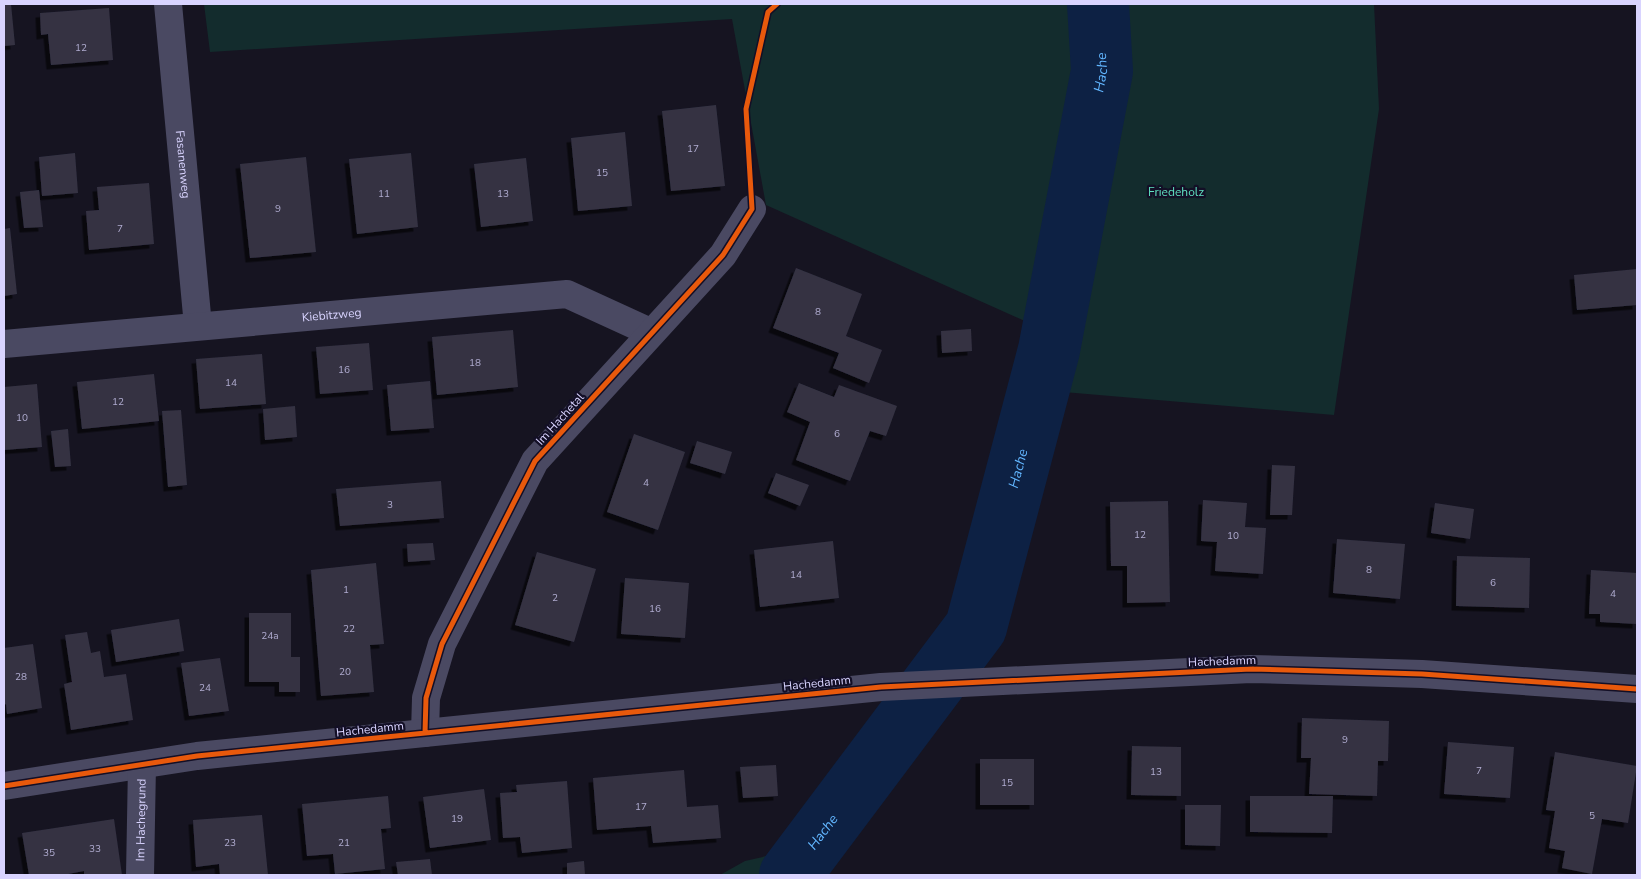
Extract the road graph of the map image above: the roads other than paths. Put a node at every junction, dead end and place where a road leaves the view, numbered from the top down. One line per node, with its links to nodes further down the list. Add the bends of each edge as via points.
1 (168, 4): 3 (street, Fasanenweg)
2 (752, 209): 4 (street, Im Hachetal, via 723,255)
3 (198, 326): 4 (street, Kiebitzweg, via 566,294); 5 (street, Kiebitzweg)
4 (650, 332): 7 (street, Im Hachetal, via 535,461 442,644 426,698)
5 (4, 344)
6 (1637, 689): 7 (street, Hachedamm, via 1422,674 1251,669 882,687)
7 (425, 733): 8 (street, Hachedamm, via 197,756)
8 (142, 765): 9 (street, Hachedamm); 10 (street, Im Hachegrund)
9 (4, 786)
10 (140, 875)

